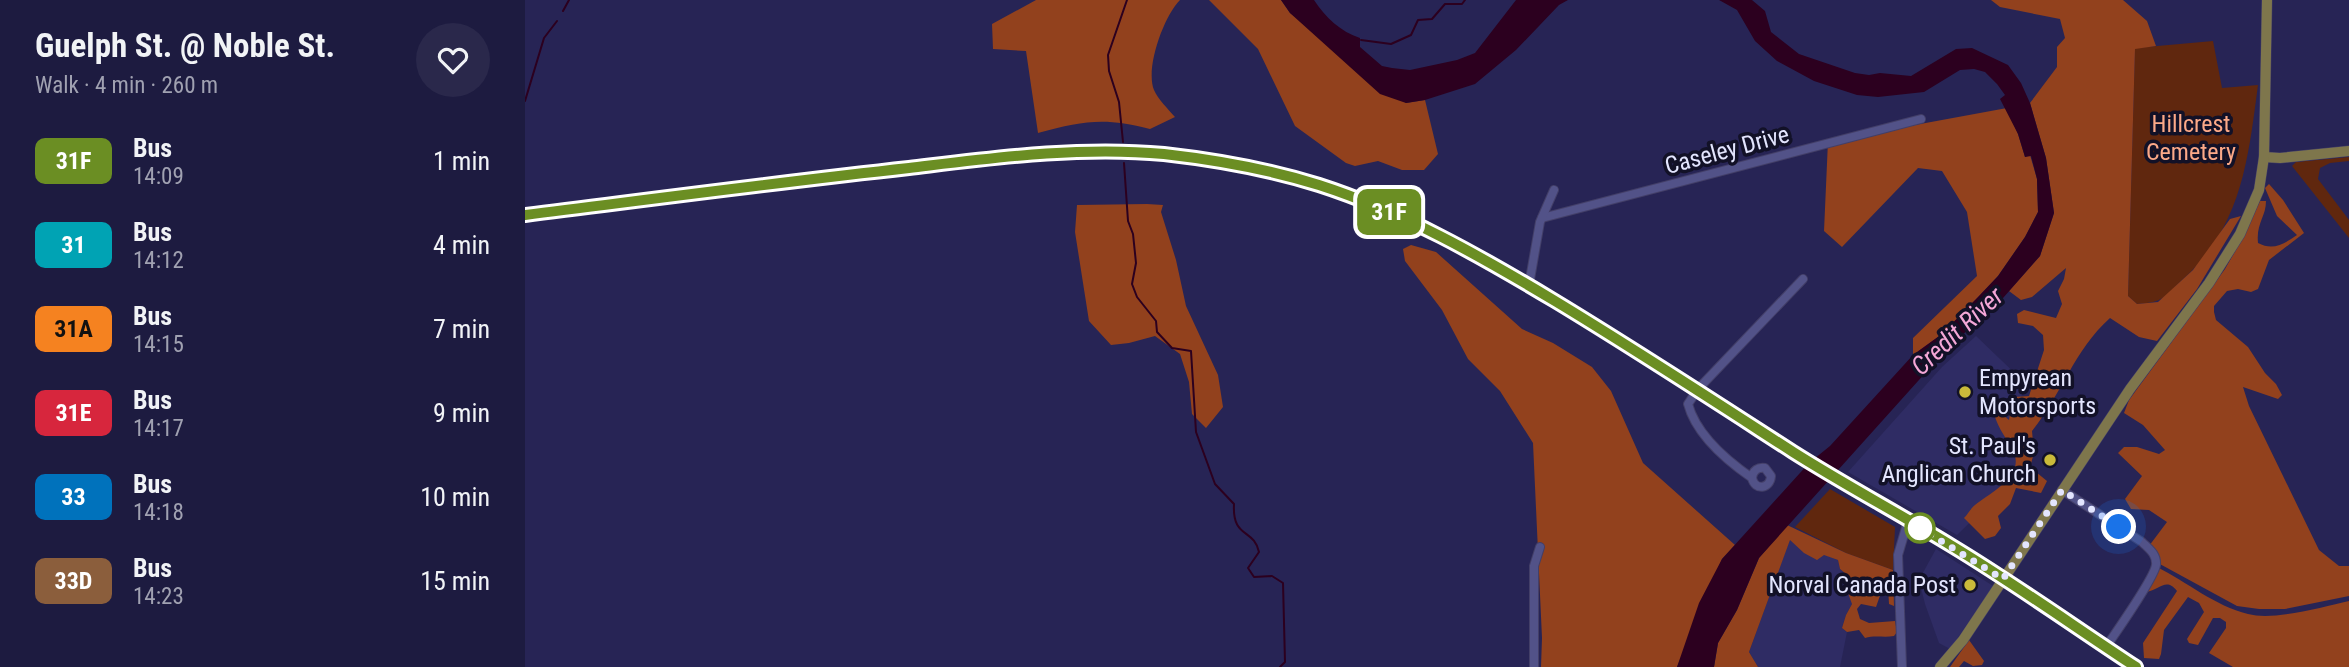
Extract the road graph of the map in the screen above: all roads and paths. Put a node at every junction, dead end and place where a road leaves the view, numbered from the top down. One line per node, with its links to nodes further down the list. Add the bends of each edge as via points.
1 (2267, 0): 4 (main road)
2 (1921, 119): 7 (street, Caseley Drive)
3 (2349, 151): 4 (main road)
4 (2264, 157): 12 (main road, via 2254,205 2230,253)
5 (1554, 190): 7 (street)
6 (525, 215): 9 (main road, via 993,158 1142,153 1274,172 1358,199 1447,239)
7 (1542, 218): 9 (street)
8 (1803, 279): 10 (street)
9 (1529, 285): 10 (main road)
10 (1698, 389): 11 (street, via 1688,404 1691,416 1719,450); 13 (main road)
11 (1752, 478)
12 (2062, 490): 15 (main road); 16 (street, via 2154,553 2156,565)
13 (1908, 521): 15 (main road); 18 (street, via 1898,555)
14 (1540, 547): 17 (street, via 1534,566)
15 (2003, 579): 16 (main road); 19 (main road)
16 (2106, 647): 20 (main road)
17 (1534, 667)
18 (1902, 667)
19 (1940, 667)
20 (2136, 667)

